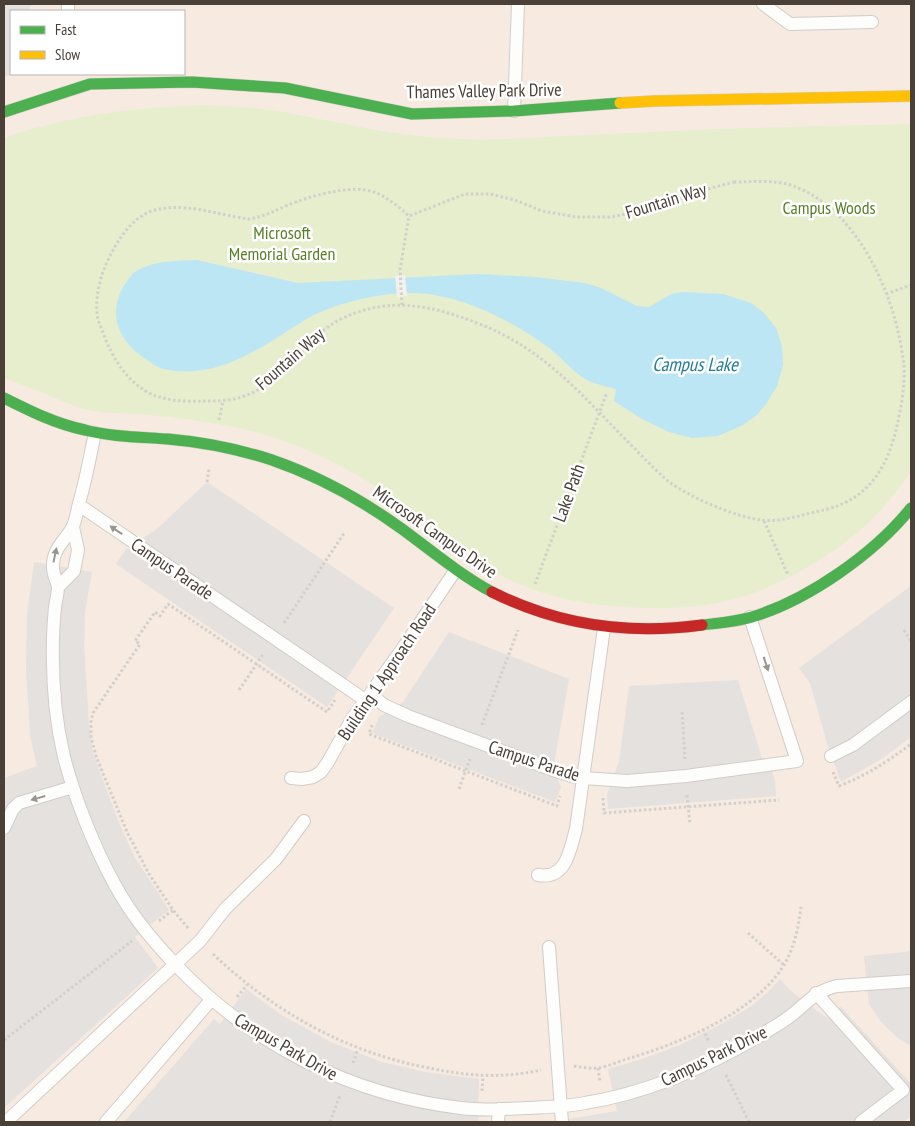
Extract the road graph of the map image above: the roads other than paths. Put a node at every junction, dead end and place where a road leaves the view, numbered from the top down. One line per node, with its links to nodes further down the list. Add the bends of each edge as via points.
1 (518, 4): 7 (lane)
2 (769, 5): 3 (lane, via 790,24)
3 (872, 22)
4 (75, 75): 5 (lane)
5 (78, 88): 7 (street, Thames Valley Park Drive, via 90,84 201,82 285,88 412,114); 8 (street, Thames Valley Park Drive)
6 (911, 96): 7 (street, Thames Valley Park Drive, via 655,101)
7 (514, 111)
8 (4, 112)
9 (4, 398): 10 (street, Microsoft Campus Drive, via 50,419)
10 (96, 433): 11 (lane, Campus Park Drive); 14 (street, Microsoft Campus Drive, via 214,445 289,466 359,500)
11 (79, 505): 13 (lane, Campus Park Drive); 18 (lane, Campus Parade, one-way to 11, via 274,638)
12 (910, 512): 16 (street, Microsoft Campus Drive, via 842,571 799,597)
13 (72, 527): 15 (lane, Campus Park Drive, one-way to 13, via 52,568 57,546); 15 (lane, via 78,550 74,571)
14 (455, 571): 17 (street, Microsoft Campus Drive, via 526,608); 18 (lane, Building 1 Approach Road)
15 (58, 587): 23 (lane, Campus Park Drive, via 53,642 55,698)
16 (750, 618): 17 (street, Microsoft Campus Drive, via 651,631); 22 (lane, Campus Parade, one-way to 22, via 798,761 626,781)
17 (604, 628): 22 (lane)
18 (368, 697): 21 (lane, Building 1 Approach Road, via 321,772 308,778); 22 (lane, Campus Parade, via 476,742)
19 (911, 702): 20 (lane)
20 (831, 760)
21 (290, 778)
22 (583, 778): 26 (lane, via 576,829 567,859 555,874)
23 (73, 787): 25 (lane, one-way to 25, via 19,803); 28 (lane, Campus Park Drive, via 115,886 146,931)
24 (304, 821): 28 (lane, via 276,859)
25 (6, 822)
26 (538, 875)
27 (549, 947): 32 (lane)
28 (175, 964): 31 (lane, Campus Park Drive); 34 (lane)
29 (911, 980): 30 (lane, Campus Park Drive, via 837,986)
30 (816, 993): 32 (lane, Campus Park Drive, via 782,1022 693,1071 637,1092); 38 (lane, via 904,1090)
31 (211, 1000): 33 (lane, Campus Park Drive, via 265,1038 346,1081 420,1101 460,1108); 35 (lane)
32 (560, 1107): 33 (lane, Campus Park Drive); 37 (lane)
33 (498, 1109): 36 (lane)
34 (6, 1122)
35 (106, 1122)
36 (498, 1122)
37 (562, 1122)
38 (861, 1122)

